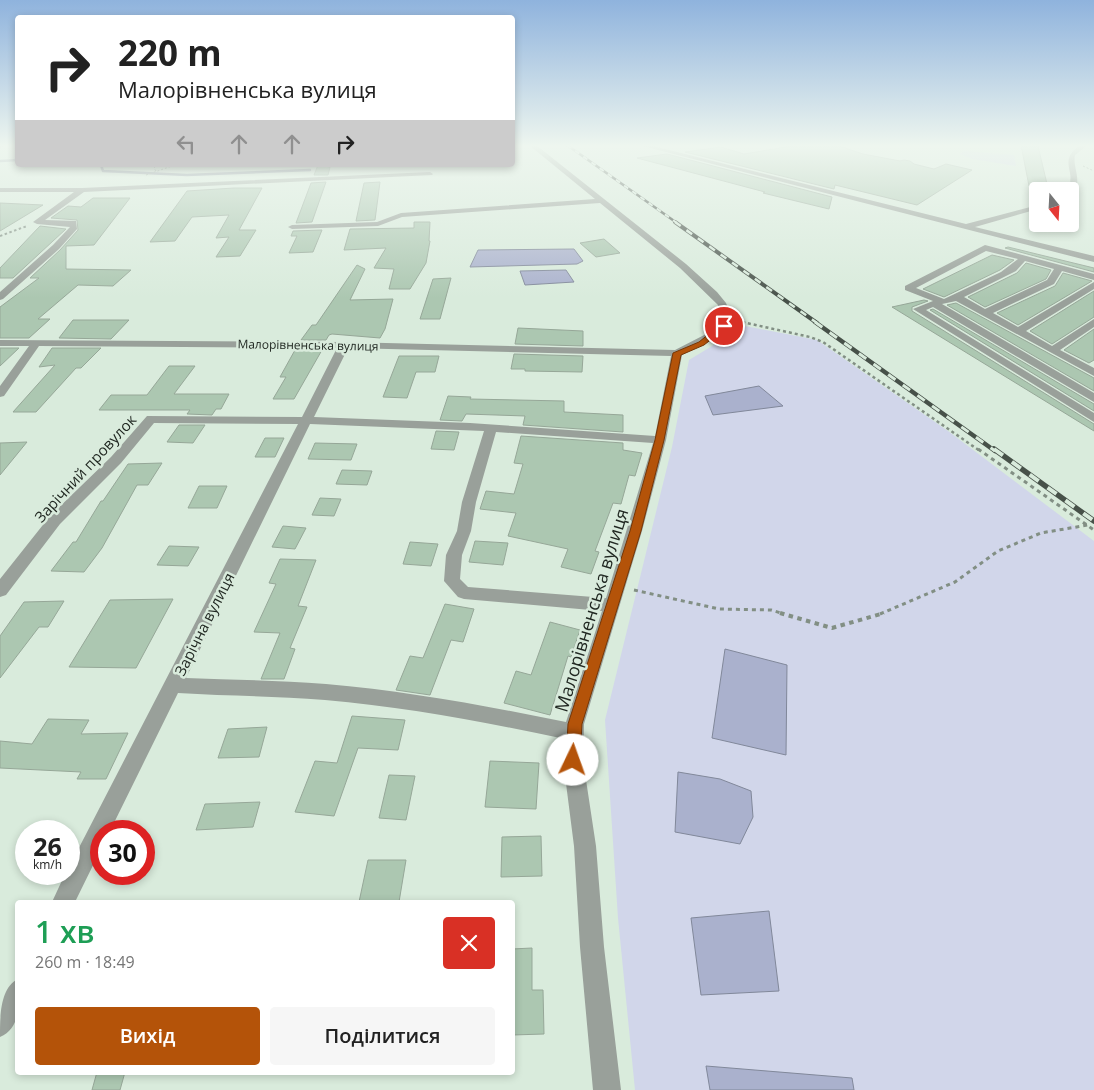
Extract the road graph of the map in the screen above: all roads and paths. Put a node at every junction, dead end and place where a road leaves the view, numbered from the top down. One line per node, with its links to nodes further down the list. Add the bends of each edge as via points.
1 (74, 196): 6 (street)
2 (596, 196): 4 (street)
3 (842, 196): 7 (street)
4 (604, 202): 8 (street, via 401,215 378,224); 19 (street, via 707,287 724,306)
5 (1029, 210): 7 (street)
6 (37, 222): 9 (path); 15 (street, via 73,223 74,226 56,247)
7 (967, 227): 11 (street)
8 (292, 228)
9 (0, 236)
10 (1023, 258): 12 (street); 16 (street, via 1014,268); 17 (street, via 985,248 908,288)
11 (1094, 259)
12 (1060, 268): 13 (street); 18 (street, via 1051,282)
13 (1094, 277)
14 (1094, 285): 21 (street)
15 (0, 297)
16 (957, 297): 17 (street); 18 (street)
17 (938, 302): 29 (street); 30 (street, via 918,309)
18 (986, 312): 21 (street)
19 (726, 319): 26 (street, Малорівненська вулиця, via 715,335 702,344); 34 (path, via 823,342)
20 (1094, 322): 25 (street)
21 (1018, 331): 25 (street)
22 (0, 343): 23 (street, Малорівненська вулиця)
23 (35, 345): 24 (street, Малорівненська вулиця); 28 (street)
24 (344, 345): 26 (street, Малорівненська вулиця); 31 (street, Зарічна вулиця)
25 (1053, 350): 27 (street)
26 (677, 353): 33 (street, Малорівненська вулиця)
27 (1092, 370)
28 (0, 394)
29 (1094, 398)
30 (1094, 418)
31 (308, 419): 32 (street, Зарічний провулок); 37 (street, Зарічний провулок, via 152,419 55,520); 39 (street, Зарічна вулиця)
32 (491, 429): 33 (street, Зарічний провулок); 38 (street, via 469,502 464,531 454,554 452,581 464,593)
33 (660, 440): 36 (street, Малорівненська вулиця)
34 (1088, 525): 35 (path); 36 (path, via 1041,532 998,551 955,582 887,612 832,628 771,610 720,609)
35 (1094, 530)
36 (619, 587): 38 (street, Малорівненська вулиця)
37 (0, 591)
38 (614, 606): 40 (street, Малорівненська вулиця)
39 (173, 685): 40 (street, via 323,692 480,713); 41 (street, Зарічна вулиця)
40 (574, 732): 44 (street, Малорівненська вулиця, via 573,760 585,846)
41 (64, 900)
42 (15, 996): 43 (street)
43 (0, 1024)
44 (607, 1090)

